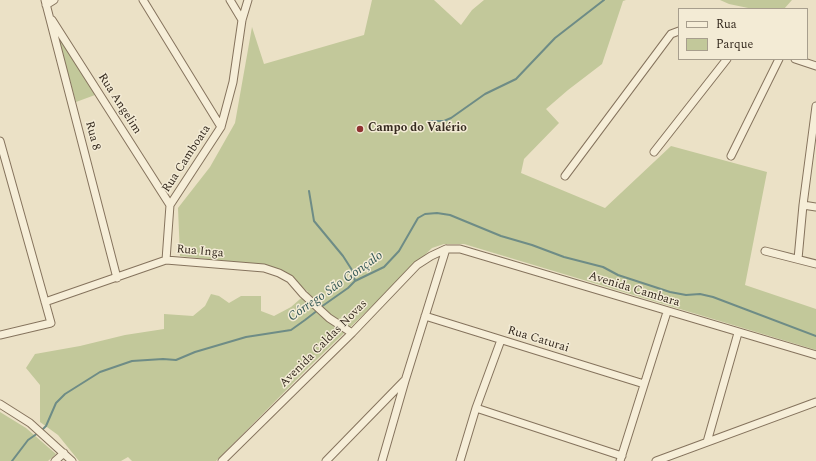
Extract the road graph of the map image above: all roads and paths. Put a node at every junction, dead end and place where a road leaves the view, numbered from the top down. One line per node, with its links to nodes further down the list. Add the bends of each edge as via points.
1 (54, 0): 5 (street)
2 (143, 0): 14 (street)
3 (230, 0): 7 (street)
4 (248, 0): 7 (street, Rua Camboata)
5 (46, 2): 6 (street, Rua 8)
6 (49, 15): 19 (street, Rua Angelim); 27 (street, Rua 8)
7 (242, 20): 14 (street, Rua Camboata, via 233,82)
8 (678, 31): 18 (street, via 672,34)
9 (726, 60): 16 (street)
10 (779, 60): 17 (street)
11 (798, 60): 12 (street)
12 (816, 66)
13 (816, 106): 20 (street)
14 (221, 127): 19 (street, Rua Camboata)
15 (0, 141): 28 (street)
16 (654, 152)
17 (731, 156)
18 (565, 176)
19 (170, 205): 25 (street, Rua Camboata)
20 (803, 205): 21 (street); 24 (street)
21 (816, 207)
22 (446, 249): 29 (street, Avenida Cambara, via 460,249); 30 (street); 32 (street, Avenida Caldas Novas, via 417,265)
23 (765, 251): 24 (street)
24 (798, 259): 26 (street)
25 (166, 260): 27 (street, Rua Inga); 32 (street, Rua Inga, via 264,268 278,273 290,280 329,318)
26 (816, 264)
27 (117, 278): 28 (street, Rua Inga)
28 (45, 302): 33 (street, via 50,323)
29 (667, 312): 31 (street, Avenida Cambara); 37 (street)
30 (425, 316): 34 (street, Rua Caturai); 36 (street)
31 (738, 332): 35 (street, Avenida Cambara); 41 (street)
32 (352, 333): 46 (street, Avenida Caldas Novas)
33 (0, 336)
34 (501, 340): 37 (street, Rua Caturai); 40 (street)
35 (816, 356)
36 (405, 381): 47 (street); 48 (street)
37 (644, 384): 43 (street)
38 (816, 402): 41 (street)
39 (0, 404): 42 (street, via 30,423)
40 (476, 408): 43 (street); 49 (street)
41 (707, 442): 50 (street)
42 (64, 453): 44 (street); 45 (street)
43 (621, 458)
44 (55, 461)
45 (72, 461)
46 (222, 461)
47 (326, 461)
48 (382, 461)
49 (460, 461)
50 (656, 461)

